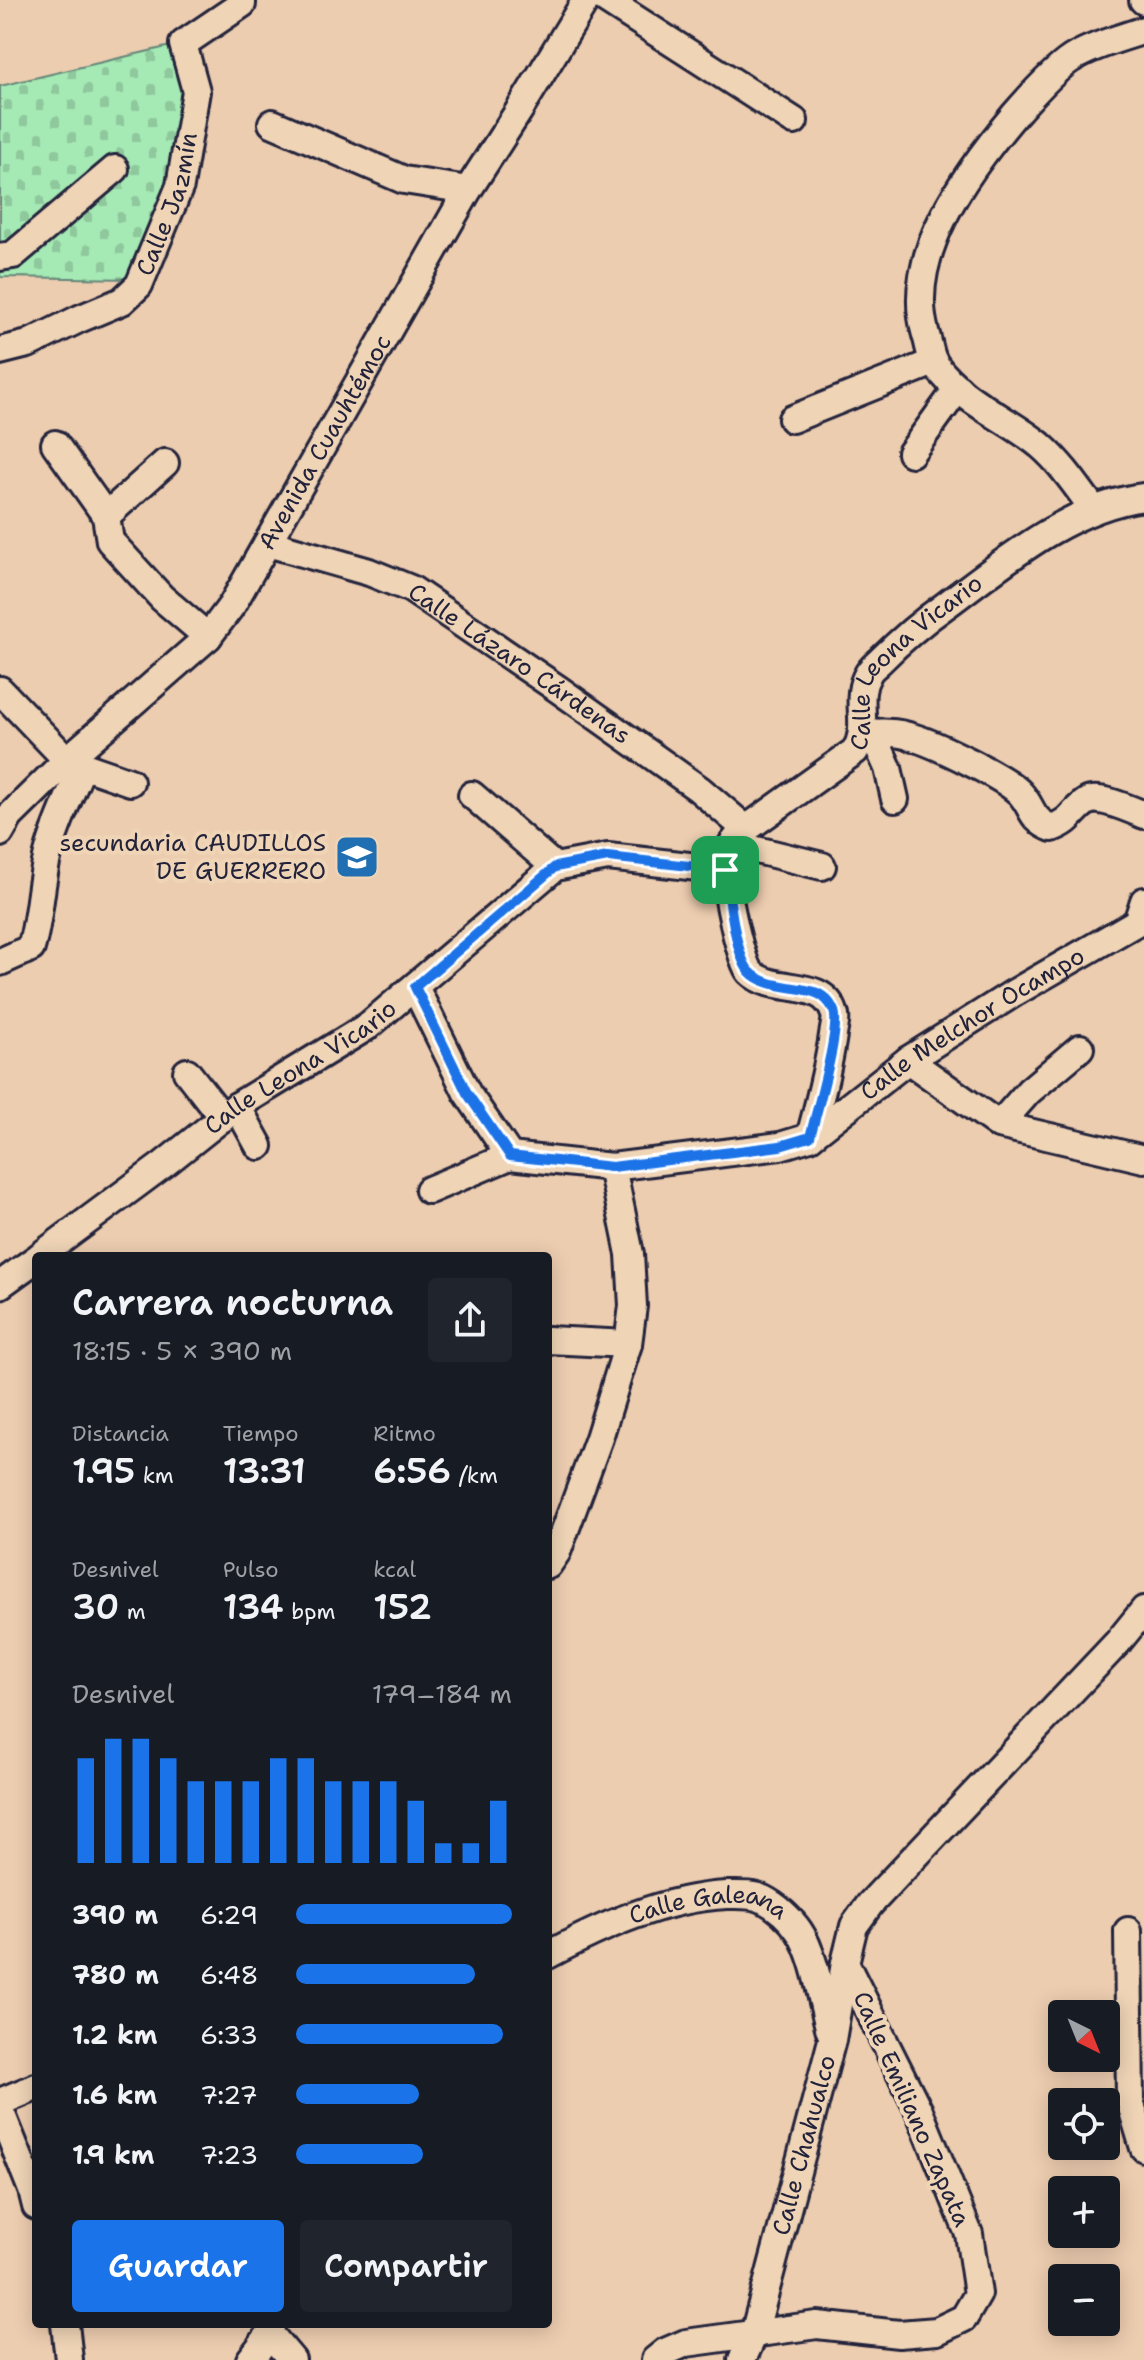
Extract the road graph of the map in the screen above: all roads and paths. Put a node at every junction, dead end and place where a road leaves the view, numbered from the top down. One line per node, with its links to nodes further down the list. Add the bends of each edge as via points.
1 (242, 0): 10 (street, Calle Jazmín, via 183,44 196,91 180,186 139,285 122,301 28,344)
2 (586, 0): 8 (street, Avenida Cuauhtémoc)
3 (606, 0): 5 (street)
4 (1144, 30): 11 (street, via 1075,56 1034,93 981,155 950,204 930,248 922,291 922,324)
5 (794, 121)
6 (272, 123): 8 (street, via 404,180)
7 (115, 169): 9 (street, via 13,255)
8 (468, 190): 20 (street, Avenida Cuauhtémoc)
9 (0, 257)
10 (0, 351)
11 (934, 362): 12 (street); 13 (street)
12 (958, 388): 15 (street); 18 (street, via 1039,444 1063,466)
13 (792, 419)
14 (55, 444): 19 (street)
15 (911, 453)
16 (165, 463): 19 (street)
17 (1144, 497): 18 (street, Calle Leona Vicario)
18 (1094, 510): 23 (street, Calle Leona Vicario, via 1035,540 908,633 867,674 860,702)
19 (106, 516): 21 (street, via 110,541 162,598)
20 (268, 543): 21 (street, Avenida Cuauhtémoc); 30 (street, Calle Lázaro Cárdenas, via 411,589 699,789)
21 (208, 637): 24 (street, Avenida Cuauhtémoc)
22 (0, 690): 24 (street)
23 (867, 734): 27 (street, via 888,768); 28 (street, via 911,736 988,773 1022,795 1038,823 1052,828 1096,799); 30 (street, Calle Leona Vicario, via 855,751)
24 (75, 763): 25 (street); 29 (street, Avenida Cuauhtémoc, via 10,816); 35 (street, via 47,855 31,948)
25 (130, 782)
26 (472, 795): 32 (street)
27 (895, 799)
28 (1144, 815)
29 (0, 833)
30 (739, 836): 31 (street); 33 (street)
31 (822, 866)
32 (555, 867): 33 (street, Calle Leona Vicario, via 608,857); 36 (street, Calle Leona Vicario)
33 (725, 870): 42 (street, via 740,951 749,971 768,983 812,991 828,999 836,1014 827,1076)
34 (1144, 901): 38 (street, Calle Melchor Ocampo, via 1137,922)
35 (0, 962)
36 (415, 987): 40 (street, Calle Leona Vicario, via 368,1026); 44 (street, via 467,1093)
37 (1080, 1048): 41 (street)
38 (908, 1060): 41 (street); 42 (street, Calle Melchor Ocampo)
39 (187, 1072): 40 (street)
40 (230, 1112): 43 (street); 48 (street, Calle Leona Vicario)
41 (999, 1125): 45 (street)
42 (810, 1137): 46 (street, Calle Melchor Ocampo, via 780,1146)
43 (259, 1146)
44 (510, 1156): 46 (street, Calle Melchor Ocampo); 47 (street)
45 (1144, 1159)
46 (612, 1167): 52 (street, via 630,1254 633,1306)
47 (429, 1190)
48 (52, 1252)
49 (32, 1267): 50 (street, Calle Leona Vicario)
50 (0, 1285)
51 (552, 1340): 52 (street)
52 (628, 1344): 53 (street)
53 (552, 1559)
54 (1144, 1610): 57 (street, Calle Chahualco, via 870,1904 854,1926)
55 (1128, 1931): 62 (street, via 1130,2101)
56 (552, 1953): 58 (street, Calle Galeana, via 658,1908 707,1896 762,1898 800,1933)
57 (845, 1963): 58 (street, Calle Chahualco); 66 (street, Calle Emiliano Zapata, via 919,2111 969,2234 978,2294 964,2318 937,2331 899,2334 817,2325)
58 (832, 2040): 66 (street, Calle Chahualco)
59 (32, 2089): 60 (street)
60 (0, 2102)
61 (0, 2110): 63 (street)
62 (1144, 2148)
63 (32, 2190)
64 (66, 2328): 67 (street)
65 (270, 2329): 68 (street); 69 (street)
66 (754, 2334): 70 (street, Calle Emiliano Zapata, via 686,2343); 71 (street, Calle Chahualco)
67 (69, 2360)
68 (250, 2360)
69 (292, 2360)
70 (655, 2360)
71 (742, 2360)

